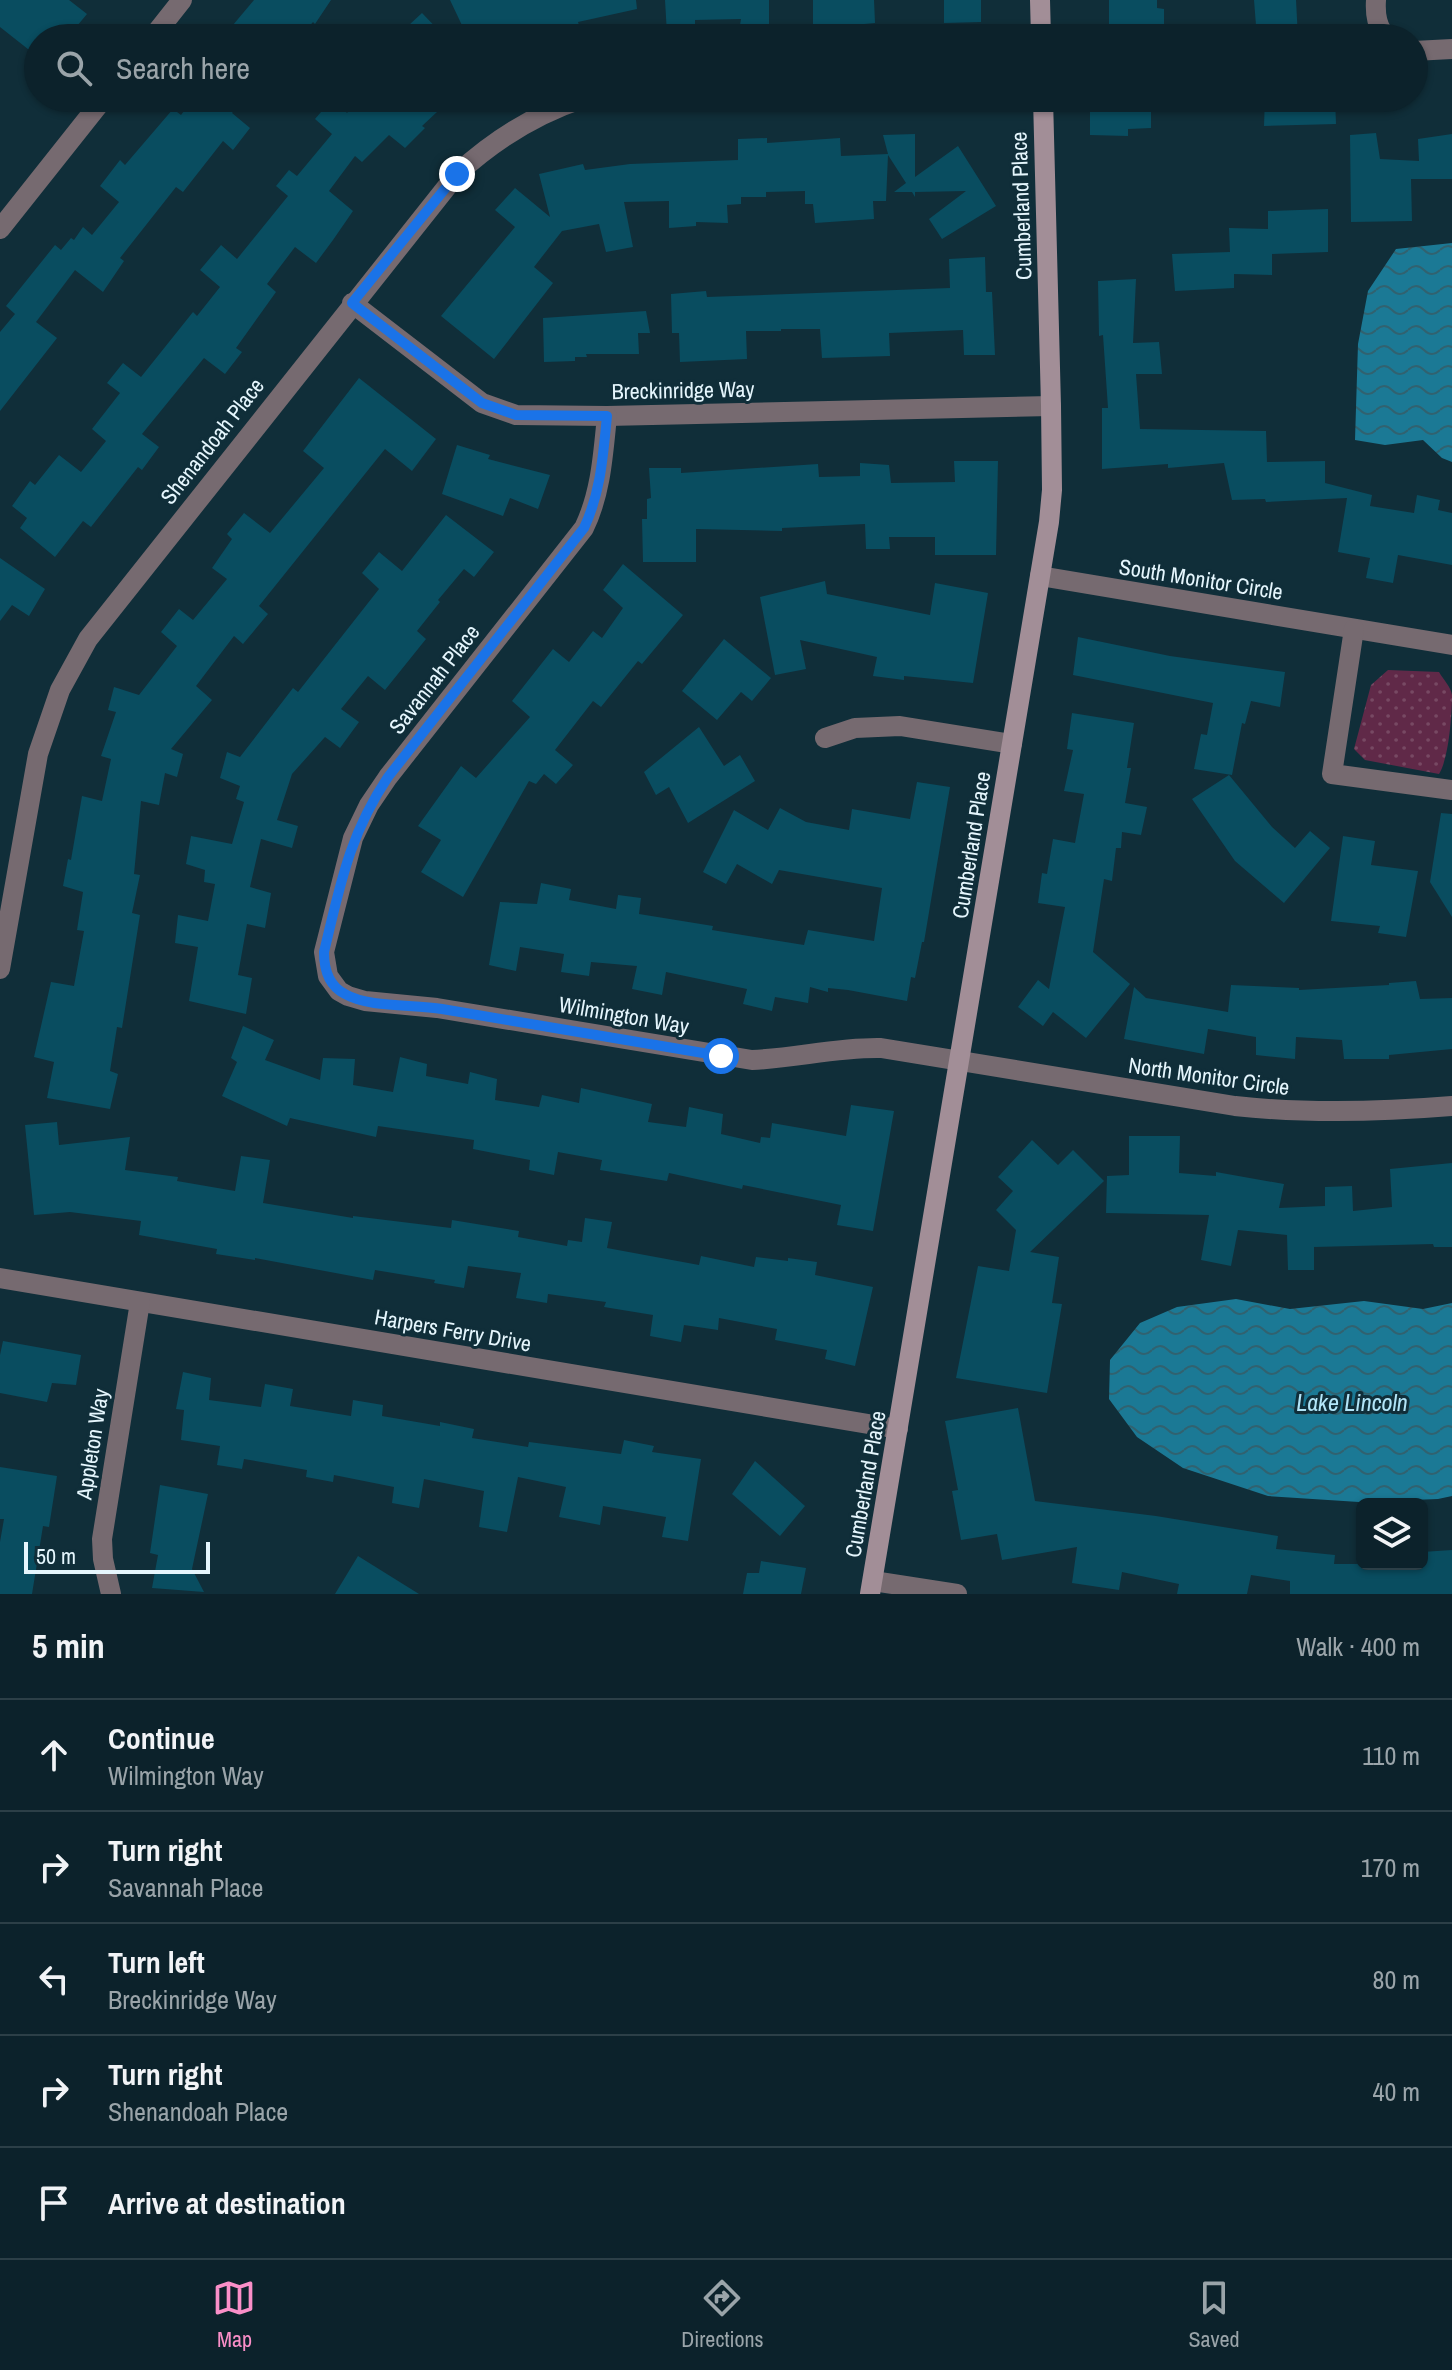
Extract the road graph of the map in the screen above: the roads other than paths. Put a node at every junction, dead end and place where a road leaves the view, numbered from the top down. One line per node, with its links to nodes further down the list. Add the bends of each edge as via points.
1 (1040, 0): 5 (street)
2 (1376, 0): 6 (street)
3 (175, 2): 4 (street)
4 (161, 24)
5 (1041, 24)
6 (1378, 24)
7 (1452, 49): 8 (street)
8 (1428, 50)
9 (93, 112): 12 (street)
10 (546, 112): 13 (street, Shenandoah Place, via 508,132 457,174)
11 (1043, 112): 14 (street, Cumberland Place)
12 (0, 229)
13 (352, 303): 15 (street, Breckinridge Way, via 482,403 516,415); 22 (street, Shenandoah Place, via 88,639 47,720)
14 (1051, 406): 15 (street, Breckinridge Way); 16 (street, Cumberland Place, via 1052,490)
15 (607, 416): 24 (street, Savannah Place, via 600,483 584,528 369,805 353,838 324,952)
16 (1040, 576): 17 (street, South Monitor Circle); 20 (street, Cumberland Place)
17 (1354, 629): 18 (street, South Monitor Circle); 21 (street, via 1332,774)
18 (1452, 645)
19 (825, 738): 20 (street, via 855,728 900,726)
20 (1012, 744): 25 (street, Cumberland Place)
21 (1452, 790)
22 (5, 905): 23 (street, Shenandoah Place)
23 (0, 969)
24 (332, 983): 25 (street, Wilmington Way, via 365,1001 752,1060 881,1048)
25 (960, 1061): 26 (street, North Monitor Circle, via 1293,1112); 29 (street, Cumberland Place)
26 (1452, 1106)
27 (0, 1278): 28 (street, Harpers Ferry Drive)
28 (140, 1302): 29 (street, Harpers Ferry Drive); 31 (street, Appleton Way, via 102,1539)
29 (898, 1429): 30 (street, Cumberland Place)
30 (871, 1587): 32 (street)
31 (111, 1594)
32 (957, 1594)

